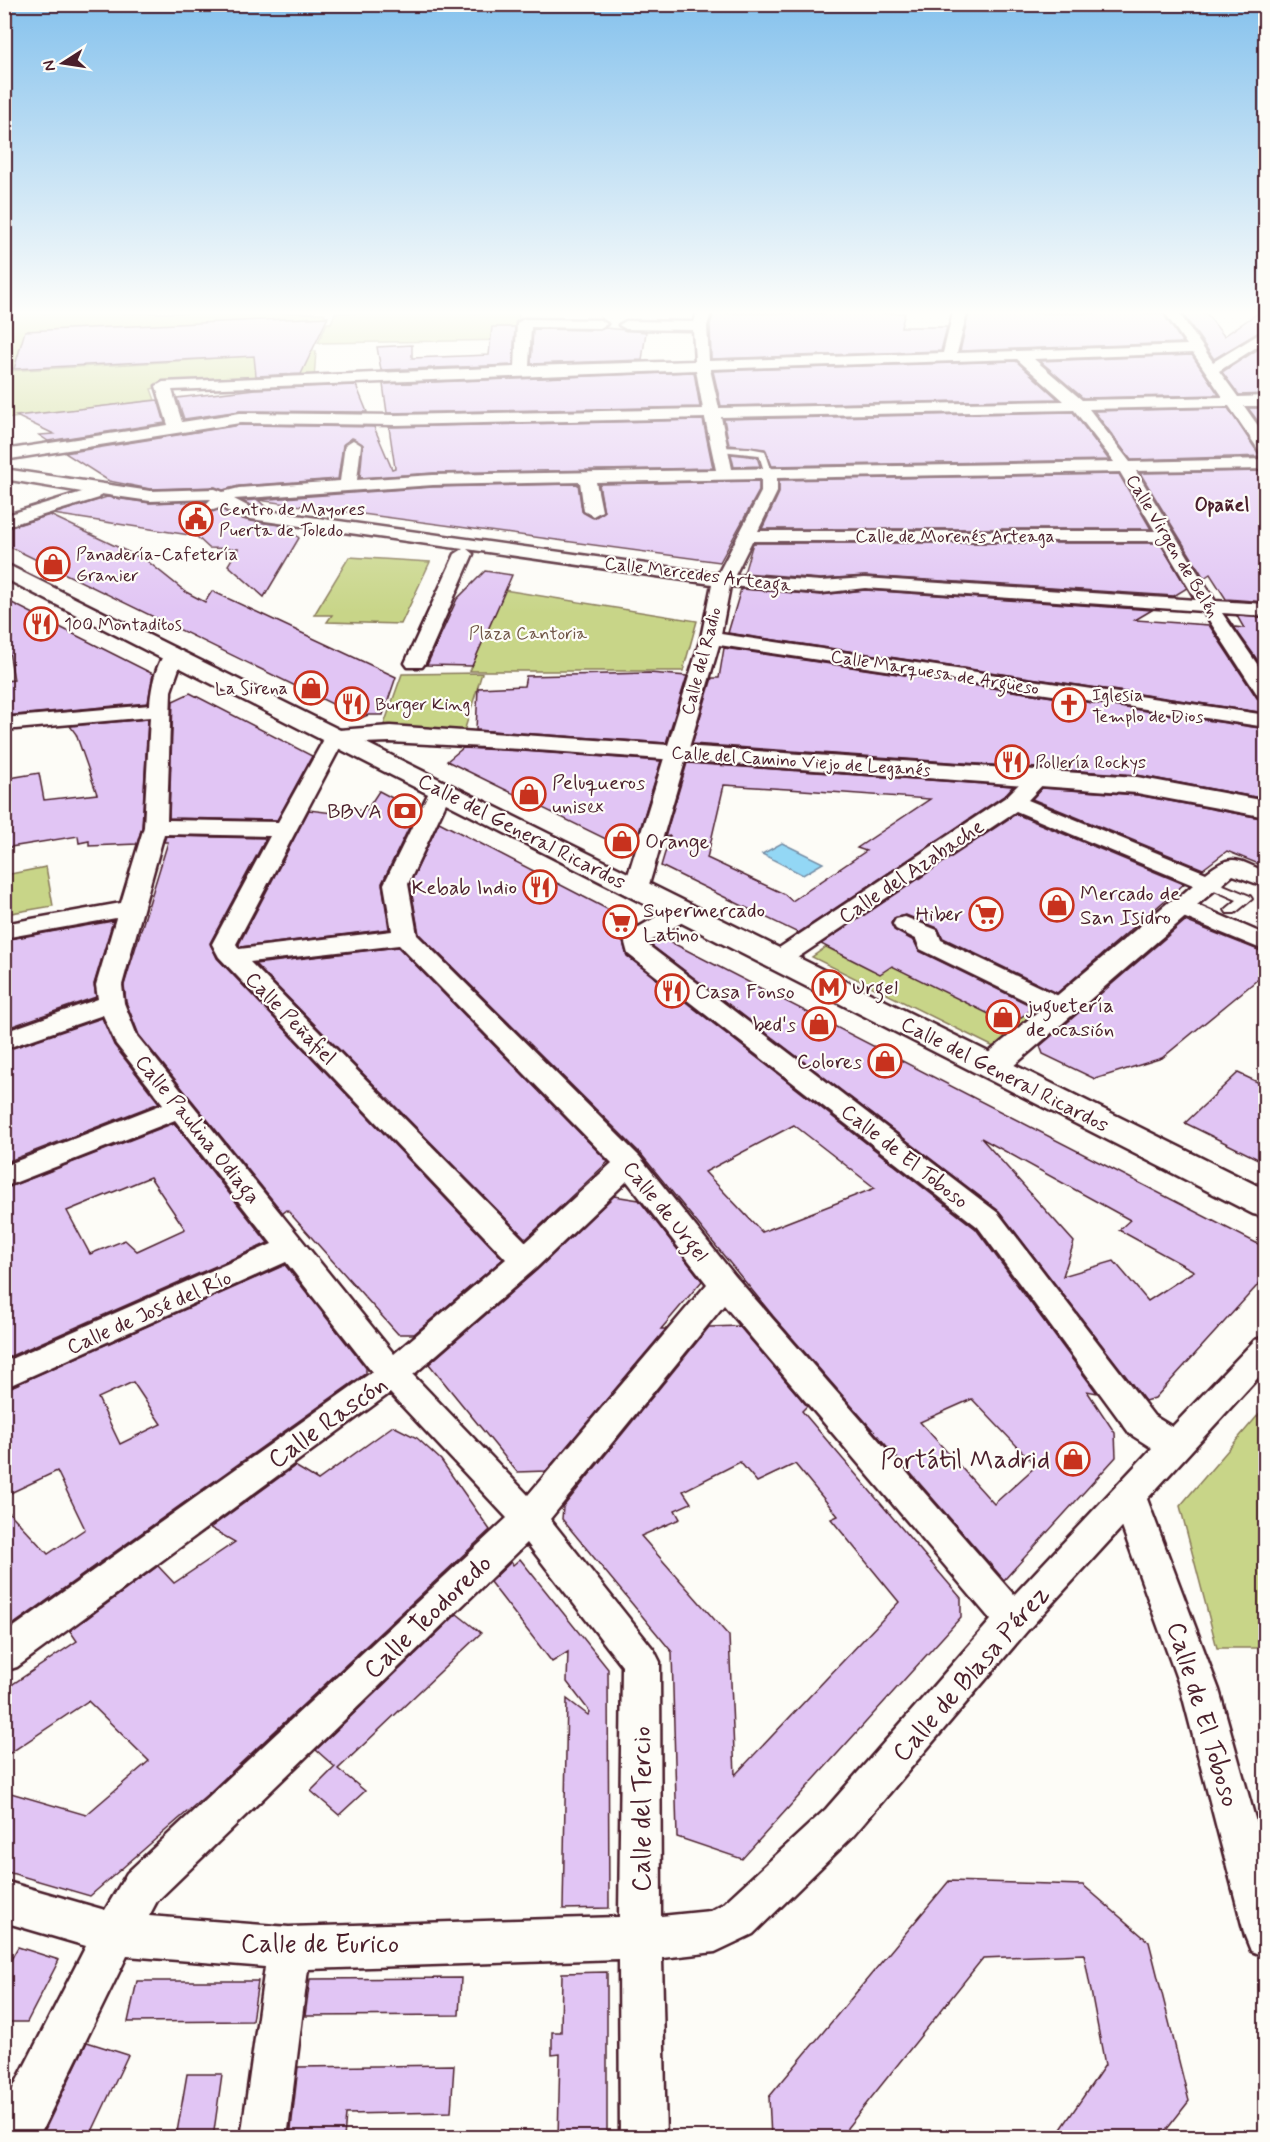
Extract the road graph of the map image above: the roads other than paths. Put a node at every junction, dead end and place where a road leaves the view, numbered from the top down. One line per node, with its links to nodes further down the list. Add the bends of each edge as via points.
1 (172, 413): 5 (street)
2 (714, 413): 5 (street, via 395,420 240,418); 7 (street)
3 (1084, 413): 11 (street, Calle Virgen de Belén)
4 (1240, 413): 8 (street)
5 (176, 427): 9 (street)
6 (353, 445): 17 (street)
7 (721, 449): 13 (street); 14 (lane, via 762,453)
8 (1266, 449)
9 (4, 455)
10 (1266, 464): 11 (street)
11 (1125, 466): 14 (street); 24 (street, Calle Virgen de Belén)
12 (4, 474): 20 (street, Calle Mercedes Arteaga)
13 (725, 475): 14 (street); 15 (street)
14 (770, 475): 23 (street, Calle del Radio, via 769,492)
15 (587, 478): 17 (street); 21 (street)
16 (4, 480): 18 (street, Calle Mercedes Arteaga)
17 (348, 485): 19 (street, via 239,493)
18 (93, 494): 20 (street, Calle Mercedes Arteaga); 22 (street)
19 (221, 499): 20 (street, Calle Mercedes Arteaga, via 202,508); 27 (street, Calle Mercedes Arteaga, via 251,513)
20 (145, 500): 25 (street, Calle Mercedes Arteaga)
21 (593, 511)
22 (4, 522)
23 (744, 536): 24 (street, Calle de Morenés Arteaga); 27 (street, Calle del Radio)
24 (1166, 536): 28 (street, Calle Virgen de Belén)
25 (464, 554): 27 (street, Calle Mercedes Arteaga); 33 (street)
26 (4, 569): 32 (main road, Calle del General Ricardos)
27 (721, 584): 28 (street, Calle Mercedes Arteaga); 31 (street, Calle del Radio)
28 (1210, 609): 29 (street, Calle Mercedes Arteaga); 30 (street, Calle Mercedes Arteaga); 34 (street, Calle Virgen de Belén)
29 (1266, 610)
30 (1266, 616)
31 (711, 638): 36 (street, Calle Marquesa de Argüeso); 39 (street, Calle del Radio)
32 (174, 654): 35 (street, Calle Paulina Odiaga, via 161,691); 38 (main road, Calle del General Ricardos)
33 (415, 663)
34 (1266, 693)
35 (160, 710): 37 (street); 44 (street, Calle Paulina Odiaga)
36 (1266, 722)
37 (4, 724)
38 (335, 736): 39 (main road, Calle del Camino Viejo de Leganés, via 390,734); 41 (main road, Calle del General Ricardos); 45 (street, Calle Peñafiel)
39 (676, 752): 40 (main road, Calle del Camino Viejo de Leganés); 48 (street, Calle del Radio)
40 (1040, 777): 42 (street, Calle del Azabache); 43 (main road, Calle del Camino Viejo de Leganés, via 1137,785)
41 (441, 790): 48 (main road, Calle del General Ricardos); 55 (street, via 396,884)
42 (1014, 802): 47 (street); 49 (street, Calle del Azabache)
43 (1266, 809)
44 (154, 827): 45 (street); 51 (street, Calle Paulina Odiaga)
45 (286, 829): 57 (street, Calle Peñafiel, via 224,944)
46 (1266, 880): 47 (street, via 1230,866)
47 (1209, 883): 50 (street); 52 (lane, via 1246,900)
48 (636, 888): 53 (main road, Calle del General Ricardos)
49 (863, 903): 58 (street, Calle del Azabache); 60 (street, via 928,934 929,944)
50 (1180, 907): 56 (street); 60 (main road)
51 (129, 909): 54 (street); 59 (street, Calle Paulina Odiaga, via 109,985)
52 (1232, 910)
53 (682, 912): 58 (main road, Calle del General Ricardos); 73 (street, Calle de El Toboso, via 636,939 637,949 988,1220 1143,1425)
54 (4, 931)
55 (405, 937): 57 (street); 64 (street, Calle de Urgel)
56 (1266, 944)
57 (231, 957): 68 (street, Calle Peñafiel)
58 (779, 959): 62 (main road, Calle del General Ricardos)
59 (111, 1003): 61 (street); 63 (street, Calle Paulina Odiaga, via 125,1038)
60 (1062, 1008): 62 (main road)
61 (4, 1041)
62 (992, 1067): 66 (main road, Calle del General Ricardos)
63 (179, 1108): 65 (street); 67 (street, Calle Paulina Odiaga)
64 (629, 1163): 68 (street, Calle Rascón); 69 (street, Calle de Urgel)
65 (4, 1177)
66 (1266, 1205)
67 (293, 1248): 71 (street, Calle Paulina Odiaga); 72 (street, Calle de José del Río)
68 (525, 1260): 71 (street, Calle Rascón)
69 (724, 1284): 75 (street, Calle Teodoredo); 76 (street, Calle de Urgel)
70 (1266, 1348): 73 (street, Calle de Blasa Pérez)
71 (392, 1374): 75 (street, Calle Paulina Odiaga); 77 (street, Calle Rascón)
72 (4, 1376)
73 (1176, 1447): 74 (street, Calle de Blasa Pérez)
74 (1130, 1497): 76 (street, Calle de Blasa Pérez); 80 (street, Calle de El Toboso, via 1200,1690)
75 (529, 1519): 79 (street, Calle Teodoredo, via 142,1887); 81 (street, Calle del Tercio, via 641,1662)
76 (1014, 1620): 81 (street, Calle de Blasa Pérez, via 840,1822 738,1919 715,1931 688,1936)
77 (4, 1655)
78 (4, 1900): 79 (street, Calle de Eurico)
79 (115, 1934): 82 (street, Calle de Eurico); 83 (street, Calle Teodoredo)
80 (1266, 1936)
81 (640, 1937): 82 (street, Calle de Eurico); 85 (street, Calle del Tercio)
82 (289, 1947): 84 (street)
83 (11, 2132)
84 (264, 2138)
85 (644, 2138)

